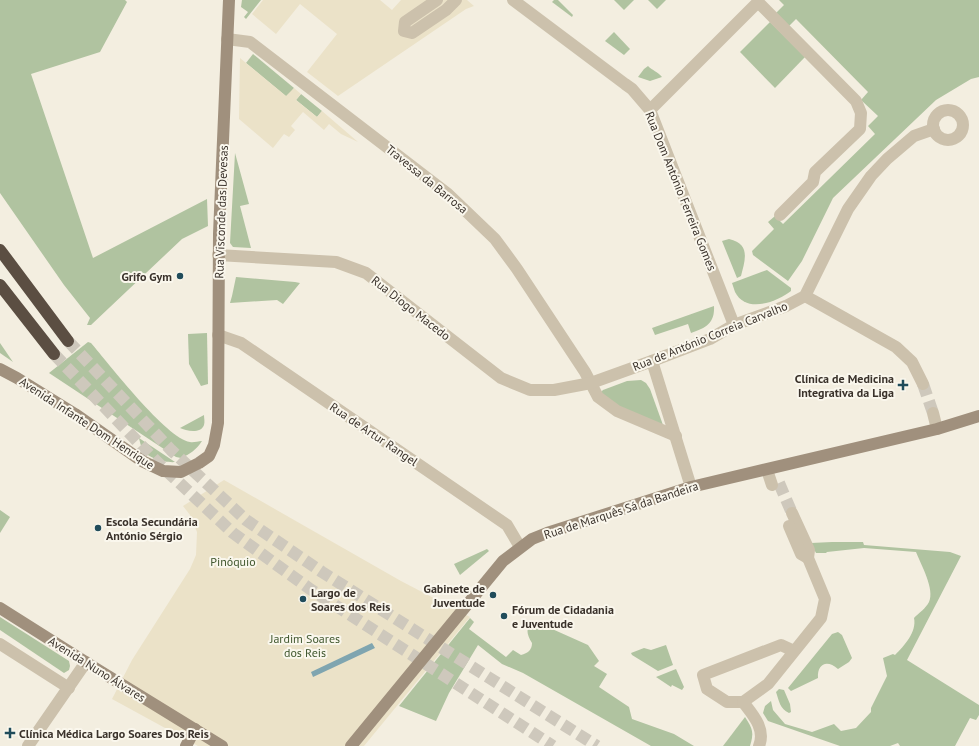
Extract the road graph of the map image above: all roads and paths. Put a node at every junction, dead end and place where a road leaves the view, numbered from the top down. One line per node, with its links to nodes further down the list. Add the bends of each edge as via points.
1 (229, 0): 5 (main road, Rua Visconde das Devesas)
2 (437, 0): 3 (street, via 405,22 404,31 412,33)
3 (456, 0)
4 (513, 0): 6 (street, Rua Dom António Ferreira Gomes, via 628,86)
5 (227, 40): 10 (main road, Rua Visconde das Devesas); 19 (street, Travessa da Barrosa, via 250,42 448,194 495,239)
6 (650, 110): 8 (street, via 758,2 856,101 861,113 860,129 815,172 813,182); 13 (street, Rua Dom António Ferreira Gomes)
7 (934, 129): 12 (street, via 914,136 871,176 848,209)
8 (780, 216)
9 (1, 250): 15 (highway)
10 (218, 255): 14 (main road, Rua Visconde das Devesas); 19 (street, Rua Diogo Macedo, via 336,262 366,273 501,378 530,390 554,390)
11 (0, 284): 16 (highway)
12 (805, 296): 13 (street, Rua de António Correia Carvalho, via 786,306); 20 (street, via 896,347 912,362)
13 (734, 325): 17 (street, Rua de António Correia Carvalho, via 710,339)
14 (218, 335): 23 (main road, Rua Visconde das Devesas); 30 (street, Rua de Artur Rangel, via 241,343 507,525)
15 (68, 341)
16 (54, 354)
17 (652, 361): 19 (street, Rua de António Correia Carvalho); 25 (street)
18 (0, 369): 23 (main road, Avenida Infante Dom Henrique, via 75,414 142,461 163,471 181,472 209,456)
19 (591, 383): 25 (street, Travessa da Barrosa, via 598,397 617,411)
20 (923, 384)
21 (933, 413): 24 (street)
22 (979, 416): 24 (main road, Rua de Marquês Sá da Bandeira)
23 (218, 423)
24 (937, 429): 26 (main road, Rua de Marquês Sá da Bandeira)
25 (676, 436): 28 (street)
26 (770, 469): 27 (street); 28 (main road, Rua de Marquês Sá da Bandeira)
27 (776, 484)
28 (691, 488): 30 (main road, Rua de Marquês Sá da Bandeira, via 547,533)
29 (788, 514): 33 (street, via 801,554 808,558 825,598 820,618)
30 (520, 547): 41 (main road, Rua de Marquês Sá da Bandeira, via 503,560)
31 (0, 608): 34 (main road, Avenida Nuno Álvares)
32 (0, 644): 35 (street)
33 (794, 651): 36 (street, via 768,684); 36 (street, via 781,645 703,675 707,689 727,702)
34 (86, 662): 35 (street); 37 (main road, Avenida Nuno Álvares)
35 (69, 688): 38 (street)
36 (743, 702): 42 (street, via 758,722 761,733)
37 (195, 729): 39 (main road); 40 (main road, Avenida Nuno Álvares)
38 (28, 746)
39 (186, 746)
40 (222, 746)
41 (351, 746)
42 (759, 746)

